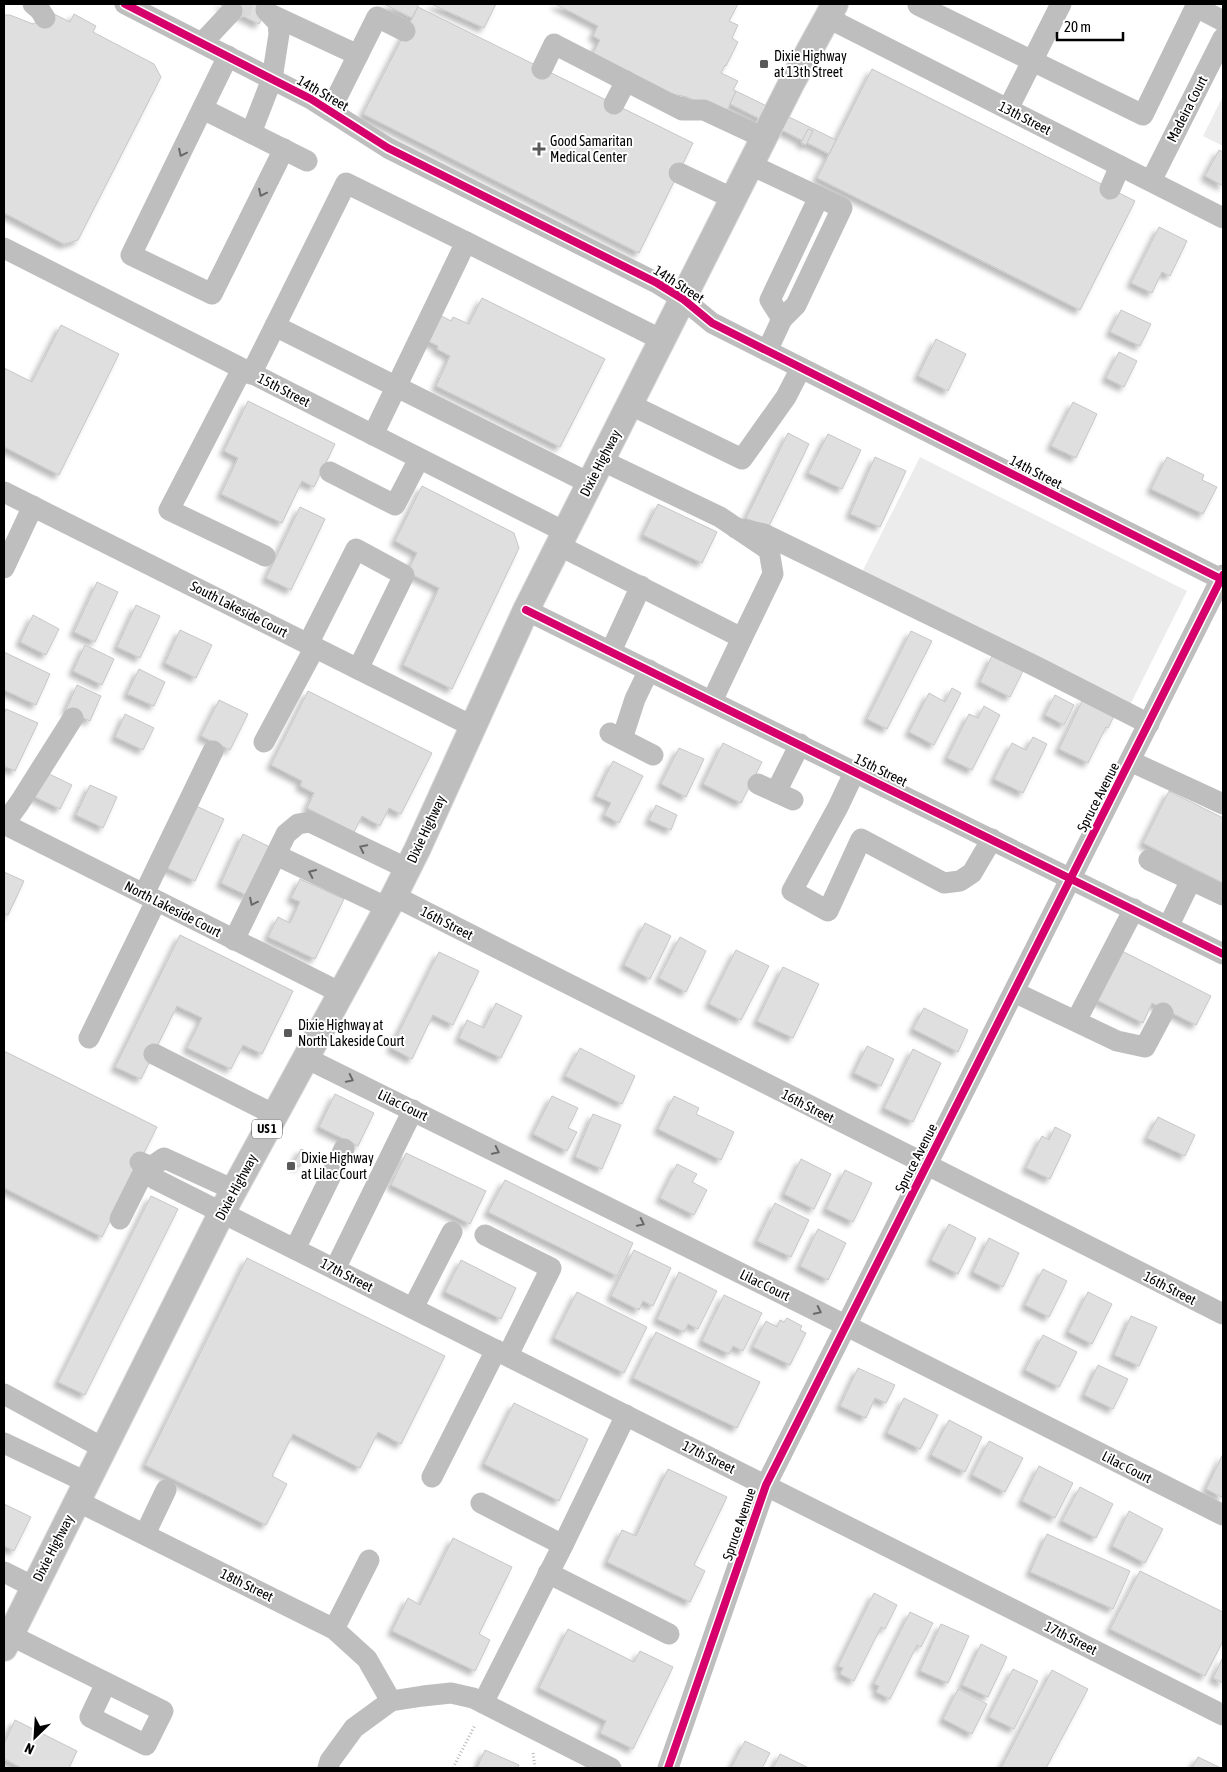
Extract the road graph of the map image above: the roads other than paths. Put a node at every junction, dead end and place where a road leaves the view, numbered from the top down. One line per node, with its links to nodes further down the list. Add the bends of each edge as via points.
1 (125, 4): 10 (street, 14th Street)
2 (1061, 4): 13 (street)
3 (1197, 5): 7 (street); 13 (street, via 1143,116)
4 (918, 6): 13 (street)
5 (232, 11): 10 (street)
6 (832, 11): 19 (street, 13th Street); 22 (main road, Dixie Highway / US 1)
7 (1223, 21)
8 (405, 31): 11 (street, via 377,17)
9 (1223, 38): 28 (street, Madeira Court)
10 (202, 43): 12 (street, 14th Street)
11 (358, 55): 15 (street, via 269,13 278,23 279,34); 20 (street)
12 (228, 56): 15 (street, 14th Street); 18 (street)
13 (1033, 60): 19 (street)
14 (542, 69): 16 (street, via 554,44)
15 (272, 79): 20 (street, 14th Street); 21 (street)
16 (626, 81): 17 (street); 22 (street, via 682,110 704,110)
17 (614, 104)
18 (203, 109): 21 (street); 23 (street, via 131,255 212,294)
19 (1008, 109): 26 (street, 13th Street)
20 (330, 111): 34 (street, 14th Street, via 388,148)
21 (251, 133): 23 (street)
22 (764, 138): 25 (main road, Dixie Highway / US 1)
23 (284, 149): 24 (street)
24 (308, 161)
25 (751, 164): 30 (main road, Dixie Highway / US 1); 37 (street, via 842,208 796,305 782,319)
26 (1120, 166): 28 (street, 13th Street); 29 (street)
27 (679, 173): 30 (street)
28 (1151, 181): 31 (street, 13th Street)
29 (1110, 189)
30 (734, 199): 34 (main road, Dixie Highway / US 1)
31 (1223, 218)
32 (466, 242): 35 (street, via 346,183); 36 (street); 40 (street)
33 (4, 248): 39 (street, 15th Street)
34 (683, 299): 36 (main road, Dixie Highway / US 1); 37 (street, 14th Street, via 712,323)
35 (275, 326): 39 (street); 40 (street)
36 (662, 340): 41 (main road, Dixie Highway / US 1)
37 (767, 351): 38 (street, 14th Street)
38 (801, 368): 41 (street, via 786,397 742,459); 53 (street, 14th Street)
39 (247, 371): 42 (street, 15th Street); 51 (street, via 168,510)
40 (396, 386): 42 (street); 46 (street)
41 (629, 404): 44 (main road, Dixie Highway / US 1)
42 (373, 435): 43 (street, 15th Street)
43 (419, 459): 45 (street, via 395,505); 50 (street, 15th Street)
44 (601, 460): 46 (main road, Dixie Highway / US 1); 49 (street, via 720,517)
45 (330, 472)
46 (589, 483): 50 (main road, Dixie Highway / US 1)
47 (4, 492): 48 (street, South Lakeside Court)
48 (33, 506): 52 (street); 57 (street, South Lakeside Court)
49 (736, 528): 56 (street, via 769,550 773,574); 63 (street, via 764,534)
50 (562, 539): 54 (street, 15th Street); 55 (main road, Dixie Highway / US 1)
51 (265, 556)
52 (4, 568)
53 (1223, 578): 63 (street, Spruce Avenue)
54 (641, 586): 56 (street, 15th Street); 58 (street)
55 (526, 610): 58 (street, 15th Street); 64 (main road, Dixie Highway / US 1)
56 (742, 638): 61 (street)
57 (312, 646): 59 (street, South Lakeside Court); 59 (street, via 356,549 404,575); 65 (street)
58 (611, 651): 60 (street, 15th Street)
59 (358, 669): 64 (street, South Lakeside Court)
60 (649, 670): 61 (street, 15th Street); 68 (street, via 616,736)
61 (712, 701): 66 (street, 15th Street)
62 (73, 718): 73 (street)
63 (1148, 724): 69 (street, Spruce Avenue)
64 (474, 726): 77 (main road, Dixie Highway / US 1)
65 (264, 742)
66 (800, 744): 70 (street, 15th Street); 71 (street)
67 (213, 751): 81 (street)
68 (653, 754)
69 (1130, 760): 72 (street); 78 (street, Spruce Avenue)
70 (855, 772): 74 (street, 15th Street); 74 (street, via 792,892 828,910 861,839 944,883 960,881 972,873)
71 (776, 792)
72 (1223, 804)
73 (4, 824): 81 (street, North Lakeside Court)
74 (992, 839): 78 (street, 15th Street)
75 (276, 855): 77 (street, one-way to 75, via 310,822 298,824 286,834); 82 (street, 16th Street, one-way to 75); 85 (street, one-way to 85)
76 (1149, 860): 79 (street)
77 (408, 869): 82 (main road, Dixie Highway / US 1)
78 (1071, 878): 83 (street, 15th Street); 87 (street, Spruce Avenue)
79 (1191, 880): 80 (street); 84 (street)
80 (1223, 895)
81 (150, 897): 85 (street, North Lakeside Court); 91 (street)
82 (391, 902): 88 (main road, Dixie Highway / US 1); 97 (street, 16th Street)
83 (1134, 909): 84 (street, 15th Street); 90 (street)
84 (1168, 926): 86 (street, 15th Street)
85 (234, 940): 88 (street, North Lakeside Court)
86 (1223, 954)
87 (1014, 992): 90 (street); 97 (street, Spruce Avenue)
88 (342, 993): 93 (main road, Dixie Highway / US 1)
89 (1164, 1013): 90 (street, via 1145,1047 1117,1041)
90 (1076, 1022)
91 (89, 1038)
92 (154, 1054): 95 (street)
93 (306, 1058): 94 (street, Lilac Court, one-way to 94); 95 (main road, Dixie Highway / US 1)
94 (413, 1110): 103 (street); 106 (street, Lilac Court, one-way to 106)
95 (275, 1115): 98 (main road, Dixie Highway / US 1)
96 (344, 1149): 102 (street)
97 (927, 1165): 105 (street, 16th Street); 106 (street, Spruce Avenue)
98 (228, 1201): 99 (street, 17th Street, via 164,1158 146,1164); 102 (street, 17th Street); 111 (main road, Dixie Highway / US 1)
99 (120, 1219)
100 (452, 1232): 104 (street)
101 (485, 1235): 107 (street, via 551,1268)
102 (295, 1248): 103 (street, 17th Street)
103 (335, 1269): 104 (street, 17th Street)
104 (413, 1308): 107 (street, 17th Street)
105 (1223, 1314)
106 (846, 1325): 113 (street, Spruce Avenue); 117 (street, Lilac Court)
107 (502, 1352): 109 (street, 17th Street); 112 (street)
108 (4, 1394): 111 (street)
109 (626, 1415): 113 (street, 17th Street); 119 (street)
110 (4, 1443): 115 (street, 18th Street)
111 (104, 1448): 115 (main road, Dixie Highway / US 1)
112 (432, 1476)
113 (766, 1485): 130 (street, 17th Street); 133 (street, Spruce Avenue)
114 (166, 1490): 118 (street)
115 (82, 1492): 118 (street, 18th Street); 123 (main road, Dixie Highway / US 1)
116 (481, 1503): 119 (street)
117 (1223, 1515)
118 (145, 1534): 124 (street, 18th Street)
119 (563, 1545): 122 (street)
120 (369, 1560): 124 (street)
121 (4, 1572): 123 (street)
122 (548, 1573): 125 (street); 129 (street)
123 (34, 1586): 126 (main road, Dixie Highway / US 1)
124 (334, 1629): 128 (street, 18th Street, via 367,1659)
125 (669, 1634)
126 (7, 1642): 127 (street)
127 (106, 1683)
128 (391, 1701): 129 (street, via 451,1693); 131 (street, via 354,1728)
129 (483, 1703): 132 (street)
130 (1223, 1715)
131 (328, 1768)
132 (611, 1768)
133 (668, 1768)

